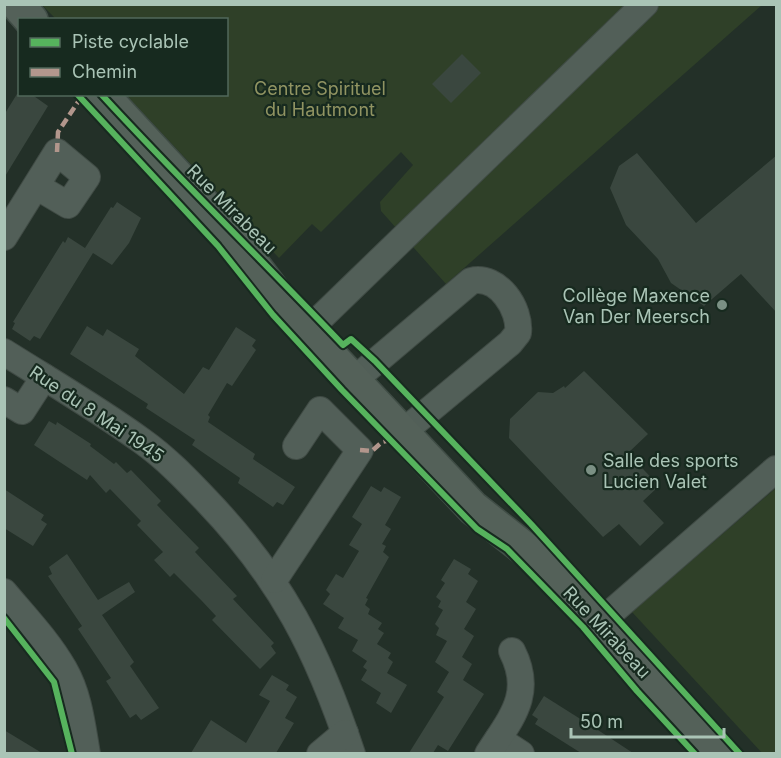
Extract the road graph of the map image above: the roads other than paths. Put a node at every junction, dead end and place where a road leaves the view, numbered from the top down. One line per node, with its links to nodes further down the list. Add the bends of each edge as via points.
1 (17, 4): 3 (main road)
2 (645, 4): 7 (street)
3 (29, 18)
4 (103, 96): 7 (main road, Rue Mirabeau, via 203,204 281,303)
5 (36, 186): 6 (street)
6 (4, 237)
7 (313, 326): 9 (main road, Rue Mirabeau)
8 (4, 352): 10 (street, Rue du 8 Mai 1945)
9 (360, 374): 12 (main road, Rue Mirabeau); 12 (street, via 471,282 488,281 505,295 517,316 518,333)
10 (44, 377): 11 (street, via 22,411); 15 (street, Rue du 8 Mai 1945, via 143,441 171,465 223,518)
11 (4, 400)
12 (409, 427): 17 (main road, Rue Mirabeau, via 510,521)
13 (296, 446): 15 (street, via 320,410 360,450)
14 (777, 469): 17 (street)
15 (274, 580): 19 (street, Rue du 8 Mai 1945, via 320,666)
16 (4, 592): 21 (street, via 65,670 80,712)
17 (599, 623): 24 (main road, Rue Mirabeau)
18 (512, 651): 20 (street, via 519,663 523,687 518,706)
19 (348, 743): 22 (street)
20 (493, 746): 23 (street)
21 (87, 753)
22 (320, 753)
23 (521, 753)
24 (718, 753)

